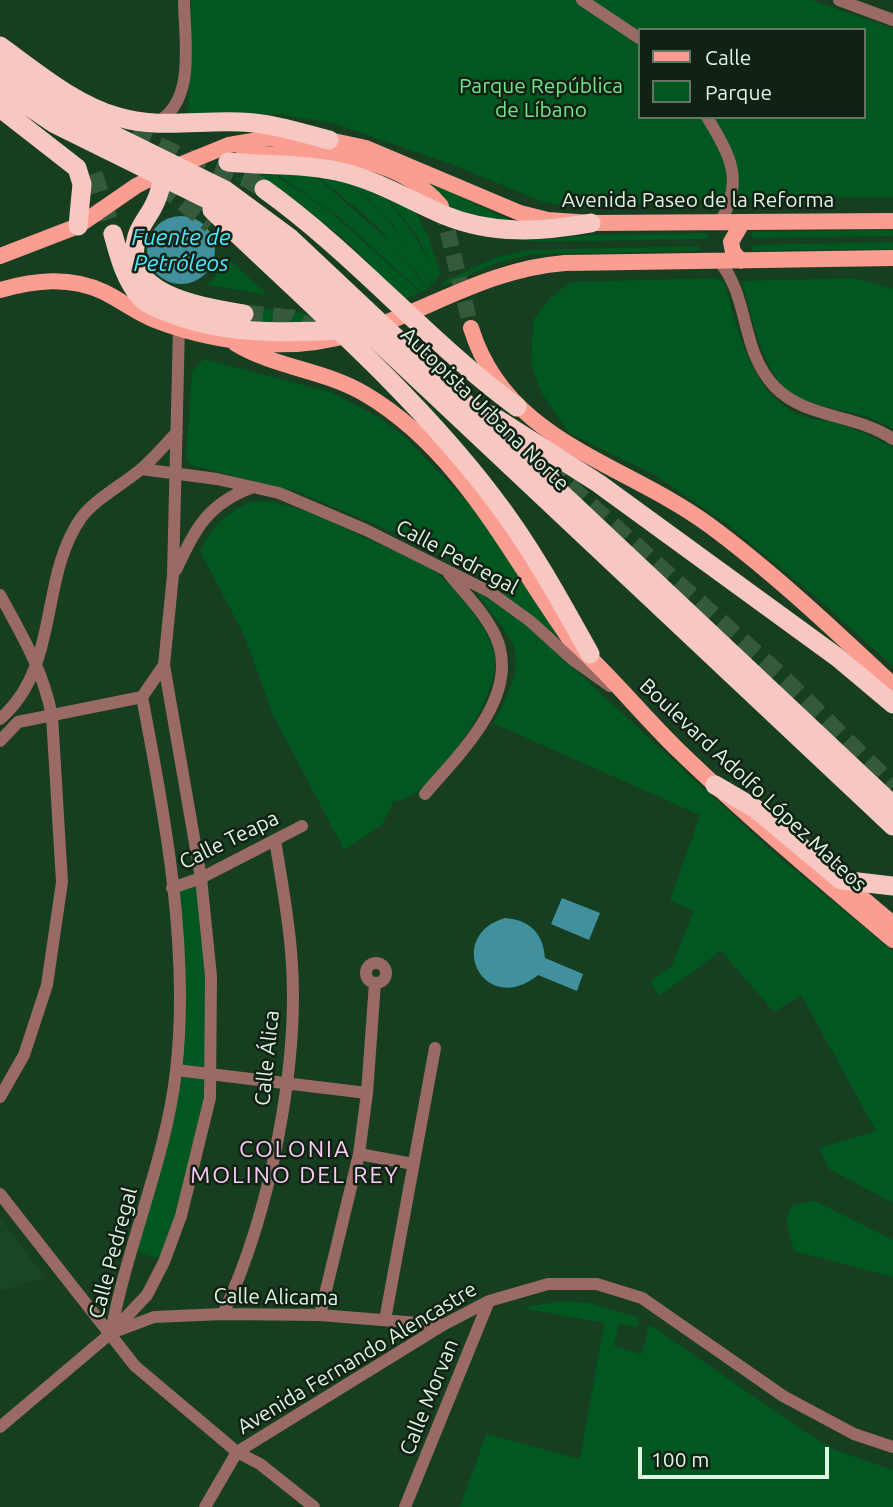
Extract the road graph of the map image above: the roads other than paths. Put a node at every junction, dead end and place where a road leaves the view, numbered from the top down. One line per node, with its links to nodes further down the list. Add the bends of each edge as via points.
1 (184, 0): 14 (street, via 182,92 173,110)
2 (582, 0): 5 (street)
3 (839, 0): 4 (street)
4 (893, 20)
5 (638, 37)
6 (0, 46): 14 (highway, via 94,108)
7 (0, 59): 11 (highway)
8 (0, 67): 40 (highway, Autopista Urbana Norte, via 55,106 215,185 268,219)
9 (0, 86): 12 (highway, Autopista Urbana Norte)
10 (0, 108): 28 (highway, via 77,167 82,184)
11 (77, 110)
12 (37, 113): 19 (highway, via 78,150); 21 (highway, Autopista Urbana Norte)
13 (708, 119): 25 (street, via 734,184 732,202)
14 (154, 124): 15 (highway, via 257,123)
15 (330, 148): 16 (main road, Avenida Paseo de la Reforma, via 293,138 248,140); 17 (main road); 22 (main road, via 410,181); 24 (main road, Avenida Paseo de la Reforma, via 386,155 520,213)
16 (193, 161): 17 (main road); 18 (main road, Avenida Paseo de la Reforma)
17 (228, 162): 24 (highway, via 327,169 378,184 459,220 527,232)
18 (165, 171): 28 (main road, Avenida Paseo de la Reforma); 35 (highway, via 135,244 136,265 147,281 177,298)
19 (93, 174)
20 (264, 189): 41 (highway, via 338,247 467,370)
21 (191, 190): 43 (highway, via 414,404); 69 (highway, Autopista Urbana Norte, via 264,236 344,306)
22 (441, 206)
23 (893, 221): 26 (main road, Avenida Paseo de la Reforma)
24 (591, 223): 25 (main road, Avenida Paseo de la Reforma)
25 (719, 223): 26 (main road, Avenida Paseo de la Reforma)
26 (742, 223): 33 (main road, via 731,242)
27 (211, 224): 43 (highway, via 375,382)
28 (78, 226): 30 (main road, Avenida Paseo de la Reforma)
29 (113, 234): 38 (highway, via 122,266 142,299 199,323 271,333)
30 (0, 256)
31 (893, 258): 33 (main road)
32 (719, 261): 33 (main road); 38 (main road, via 565,263 496,276); 45 (street, via 735,283 750,345 775,387 800,405 867,424)
33 (741, 261)
34 (0, 290): 36 (main road, via 32,282 78,283 104,292 142,315)
35 (244, 314)
36 (179, 327): 39 (main road); 42 (street, Calle Pedregal)
37 (471, 328): 41 (main road, via 483,359)
38 (365, 331): 39 (main road, via 321,342 270,344)
39 (225, 338): 55 (main road, Boulevard Adolfo López Mateos, via 258,355 340,380 379,402 416,432 472,493 569,638)
40 (464, 400): 49 (highway); 67 (highway, Autopista Urbana Norte)
41 (517, 407): 44 (main road)
42 (177, 432): 46 (street); 47 (street, Calle Pedregal)
43 (436, 432): 55 (highway, via 503,510)
44 (546, 432): 50 (highway, via 558,448); 58 (main road, via 708,524 762,567)
45 (893, 439)
46 (141, 469): 47 (street, Calle Pedregal); 56 (street, via 82,516 60,558)
47 (177, 474): 48 (street, Calle Pedregal); 53 (street, Calle Pedregal)
48 (253, 487): 52 (street, Calle Pedregal, via 308,504); 53 (street, Calle Pedregal, via 215,505 199,524)
49 (618, 497): 50 (highway); 51 (highway)
50 (648, 512): 51 (highway, via 685,540)
51 (699, 559): 58 (highway)
52 (444, 569): 59 (street, Calle Pedregal, via 500,599); 66 (street, via 499,643 500,676 492,707)
53 (173, 575): 57 (street, Calle Pedregal)
54 (0, 595): 56 (street)
55 (590, 654): 59 (main road, Boulevard Adolfo López Mateos)
56 (39, 665): 61 (street); 62 (street)
57 (164, 665): 60 (street); 71 (street, Calle Pedregal)
58 (888, 693)
59 (622, 694): 65 (main road, Boulevard Adolfo López Mateos)
60 (142, 697): 62 (street); 74 (street, Calle Pedregal)
61 (4, 715): 63 (street)
62 (52, 716): 63 (street); 83 (street, via 62,882 47,985 24,1055)
63 (18, 722): 64 (street)
64 (0, 741)
65 (715, 785): 72 (highway, via 756,808); 76 (main road, Boulevard Adolfo López Mateos)
66 (425, 794)
67 (893, 805)
68 (302, 826): 70 (street, Calle Teapa)
69 (893, 826)
70 (275, 840): 71 (street, Calle Teapa); 81 (street, Calle Álica, via 292,953 293,1002)
71 (201, 878): 74 (street, Calle Teapa); 80 (street, Calle Pedregal, via 211,976)
72 (841, 880): 73 (highway); 75 (main road)
73 (893, 886)
74 (172, 888): 79 (street, Calle Pedregal, via 179,977)
75 (893, 923)
76 (893, 940)
77 (375, 983): 82 (street)
78 (435, 1048): 85 (street)
79 (176, 1070): 80 (street); 92 (street, Calle Pedregal, via 161,1146)
80 (212, 1076): 81 (street); 92 (street, Calle Pedregal, via 199,1152 164,1262 146,1295)
81 (285, 1084): 82 (street); 88 (street, Calle Álica, via 257,1230)
82 (368, 1093): 84 (street)
83 (0, 1097)
84 (359, 1154): 85 (street); 89 (street)
85 (413, 1164): 90 (street)
86 (0, 1195): 92 (street)
87 (489, 1301): 91 (street, Avenida Fernando Alencastre); 94 (street, Avenida Fernando Alencastre, via 548,1284 576,1282 623,1290 642,1298 783,1396 854,1434); 98 (street, Calle Morvan)
88 (223, 1314): 89 (street, Calle Alicama); 92 (street, Calle Alicama, via 154,1317)
89 (320, 1315): 90 (street, Calle Alicama)
90 (385, 1320): 91 (street, Calle Alicama)
91 (443, 1325): 95 (street, Avenida Fernando Alencastre)
92 (111, 1333): 93 (street); 95 (street, via 135,1366)
93 (0, 1426)
94 (893, 1447)
95 (237, 1452): 96 (street, Avenida Fernando Alencastre); 97 (street, via 260,1464)
96 (205, 1507)
97 (314, 1507)
98 (405, 1507)

